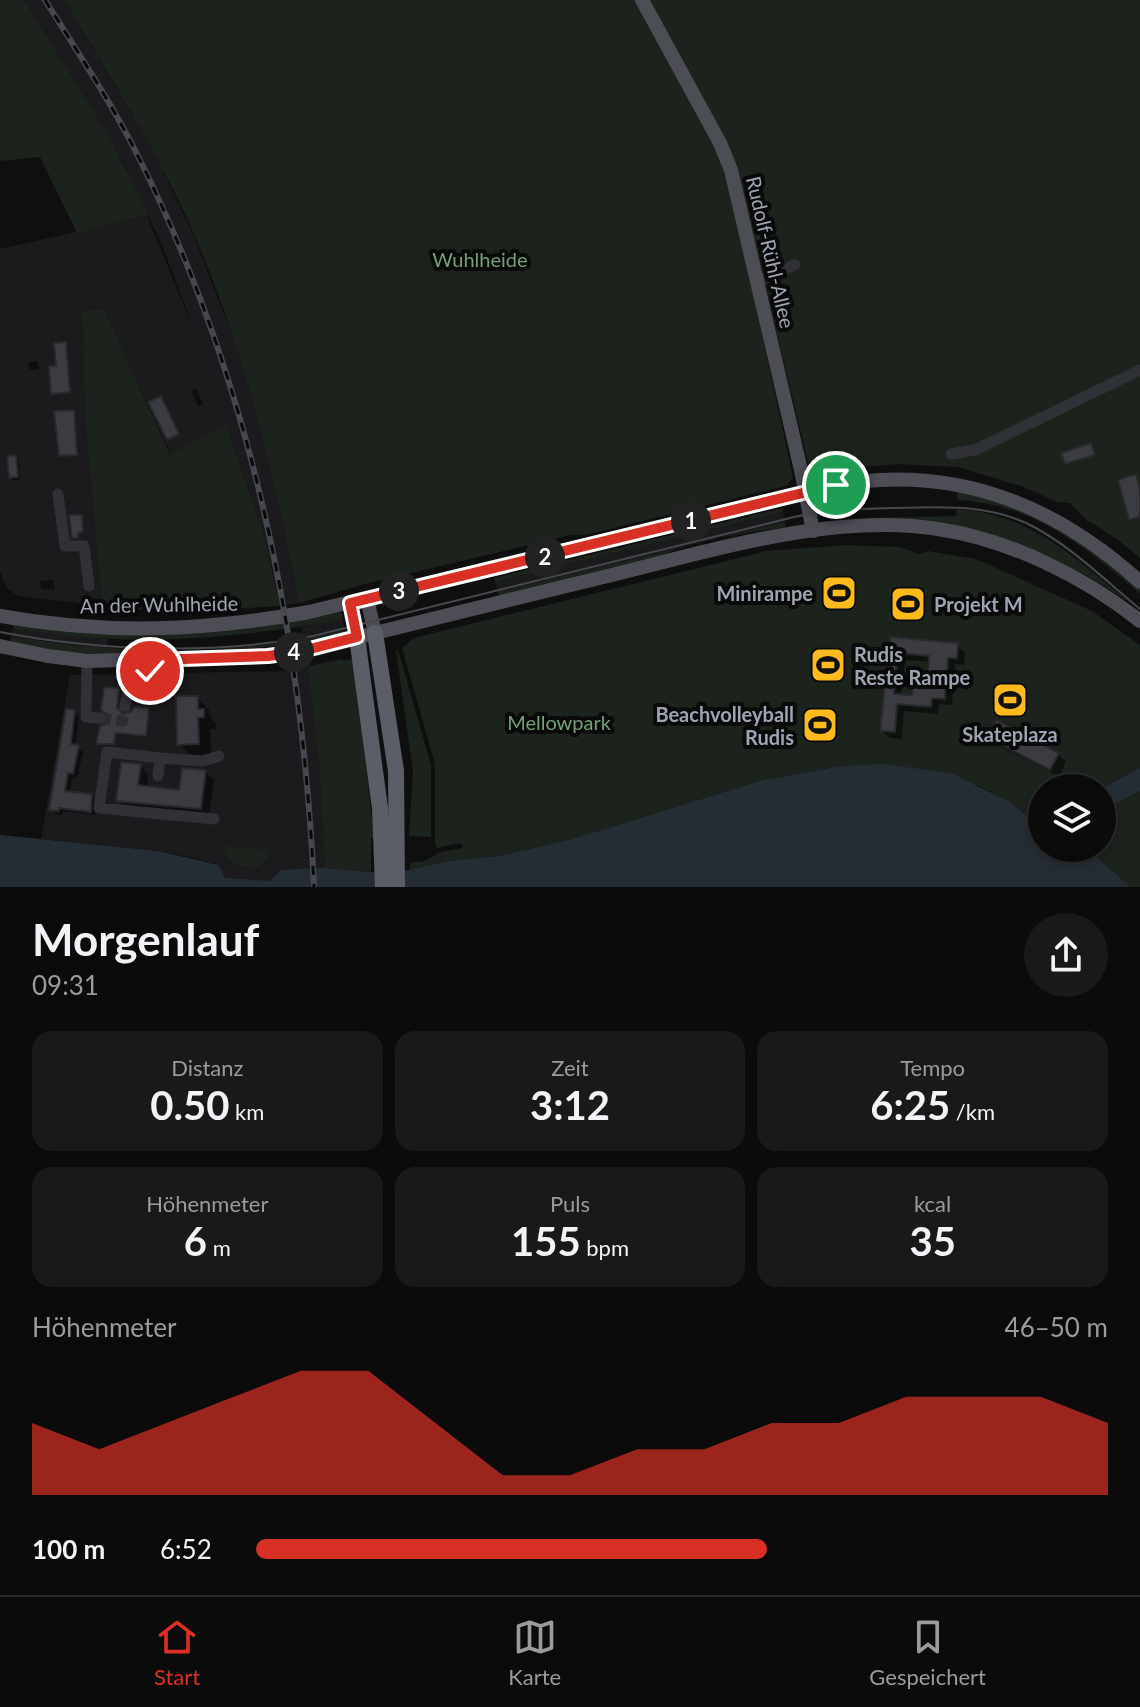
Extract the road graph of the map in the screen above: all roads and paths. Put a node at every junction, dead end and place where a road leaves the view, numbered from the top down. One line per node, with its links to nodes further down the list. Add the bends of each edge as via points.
1 (642, 0): 3 (main road, Rudolf-Rühl-Allee, via 727,158)
2 (795, 265): 3 (lane)
3 (757, 281): 7 (main road, Rudolf-Rühl-Allee)
4 (1140, 370): 5 (lane, via 975,450)
5 (951, 454)
6 (58, 494): 10 (lane, via 65,546 84,546)
7 (805, 494): 8 (main road, Rudolf-Rühl-Allee); 9 (main road, An der Wuhlheide, via 874,479 944,481 977,489 1063,525); 11 (main road, An der Wuhlheide)
8 (813, 531): 14 (main road, via 935,528 981,539 1067,574); 15 (main road)
9 (1140, 582)
10 (89, 586)
11 (367, 599): 12 (main road, An der Wuhlheide); 15 (main road)
12 (350, 603): 13 (main road, An der Wuhlheide, via 208,627 108,629); 16 (main road)
13 (0, 616)
14 (1140, 621)
15 (375, 633): 16 (main road); 26 (highway, via 396,771)
16 (357, 637): 18 (main road, via 268,656); 26 (highway)
17 (0, 646): 19 (main road)
18 (153, 660): 19 (main road); 20 (lane, via 146,693 128,691)
19 (87, 661): 21 (lane, via 86,717)
20 (125, 706)
21 (100, 718)
22 (219, 756): 23 (lane, via 203,761)
23 (160, 758): 24 (lane); 25 (lane, via 107,752 99,808)
24 (158, 776)
25 (214, 819)
26 (390, 852): 27 (highway); 28 (highway)
27 (383, 887)
28 (397, 887)

